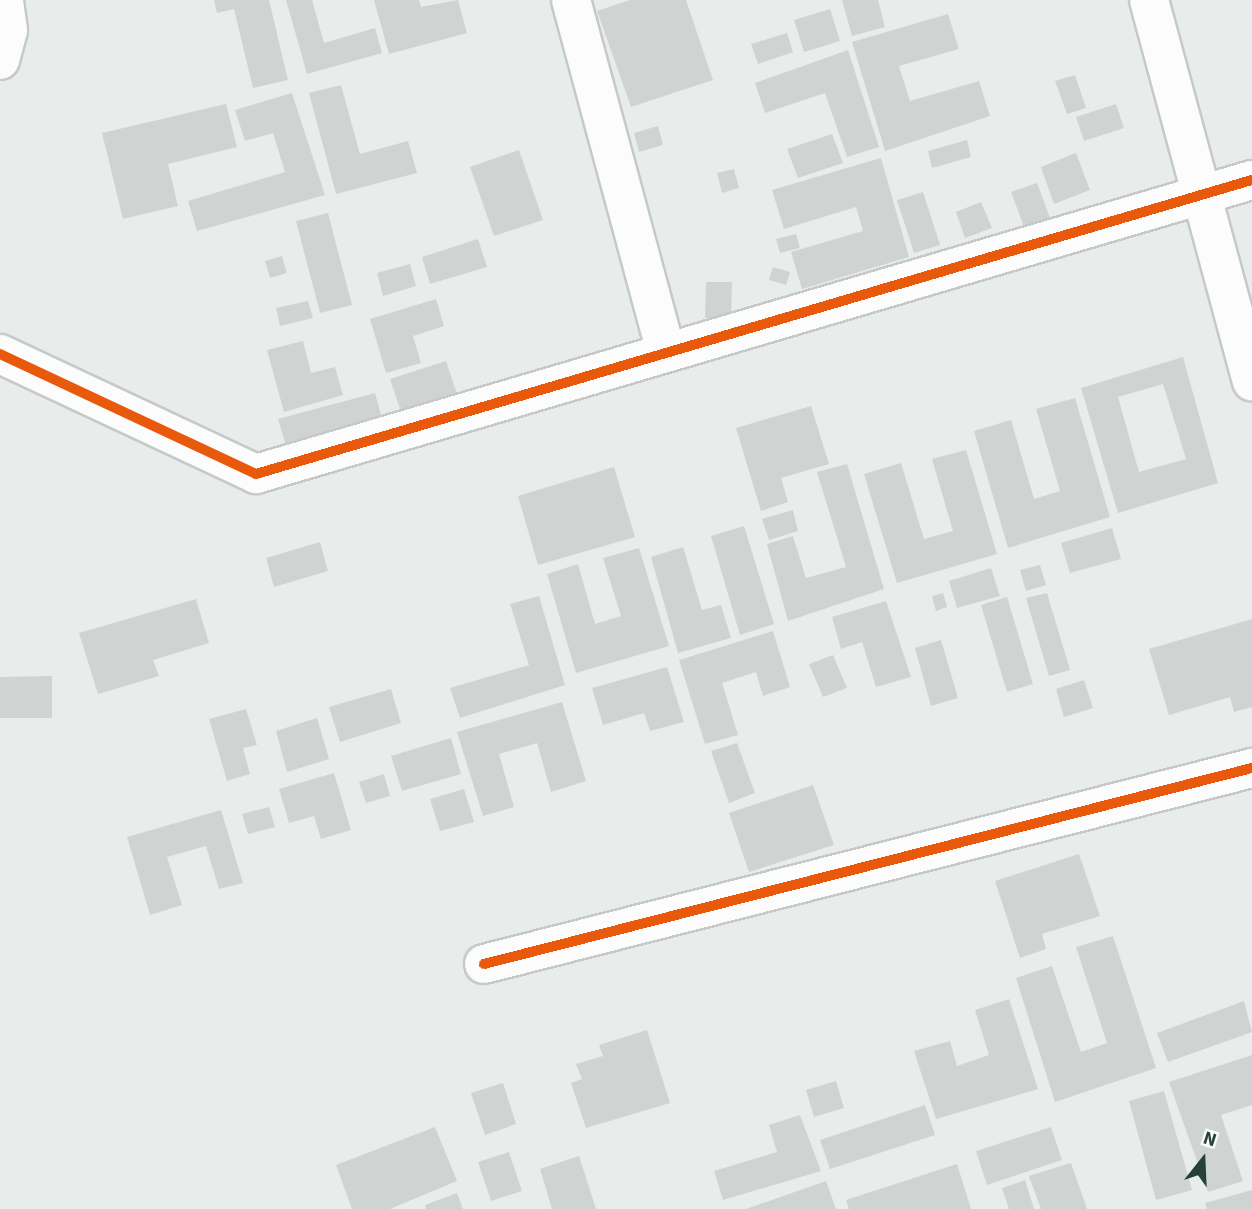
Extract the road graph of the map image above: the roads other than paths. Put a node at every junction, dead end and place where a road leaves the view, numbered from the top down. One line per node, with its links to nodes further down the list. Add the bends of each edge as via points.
1 (4, 0): 4 (street, via 8,30)
2 (571, 0): 7 (street)
3 (1149, 0): 6 (street)
4 (0, 60)
5 (1252, 180): 6 (street)
6 (1200, 195): 7 (street); 9 (street)
7 (666, 352): 8 (street, via 256,474)
8 (0, 355)
9 (1252, 381)
10 (1252, 768): 11 (street)
11 (484, 964)

